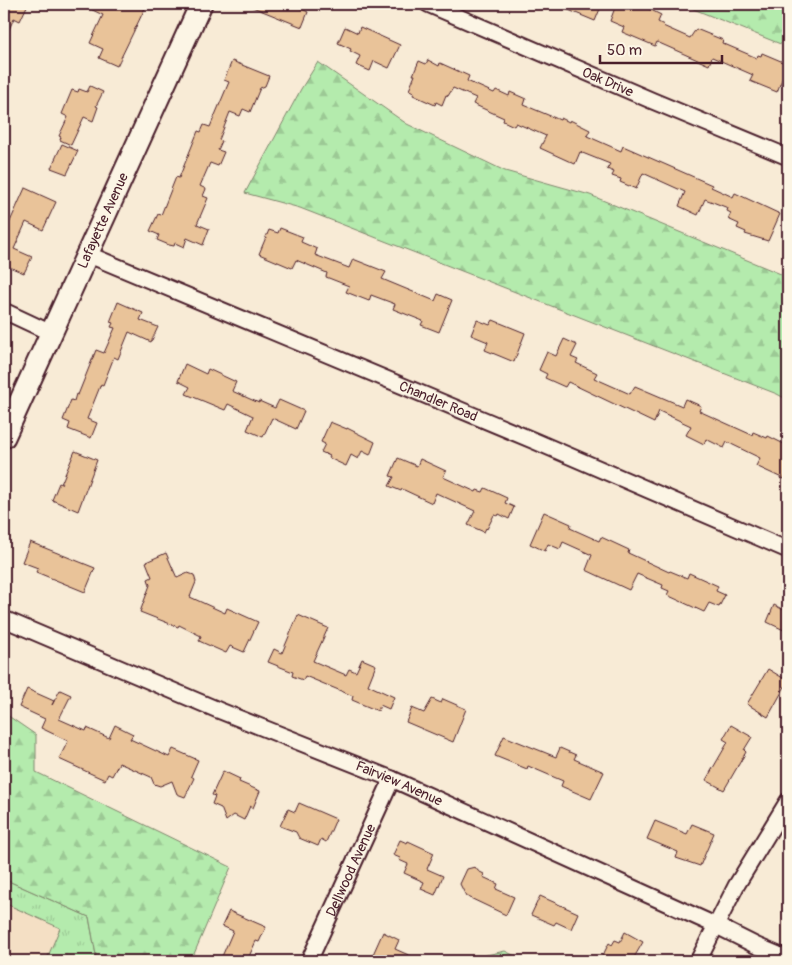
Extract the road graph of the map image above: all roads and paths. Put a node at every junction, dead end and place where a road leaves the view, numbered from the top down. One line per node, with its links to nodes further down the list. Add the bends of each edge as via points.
1 (201, 4): 4 (street, Lafayette Avenue)
2 (428, 4): 3 (street, Oak Drive)
3 (788, 157)
4 (87, 254): 6 (street, Lafayette Avenue); 8 (street, Chandler Road)
5 (4, 311): 6 (street)
6 (51, 333): 7 (street, Lafayette Avenue)
7 (4, 437)
8 (788, 550)
9 (4, 619): 10 (street, Fairview Avenue, via 218,710)
10 (392, 779): 12 (street, Fairview Avenue); 14 (street, Dellwood Avenue)
11 (788, 801): 12 (street, via 736,886)
12 (717, 926): 13 (street, Fairview Avenue); 15 (street)
13 (788, 959)
14 (309, 961)
15 (698, 961)

